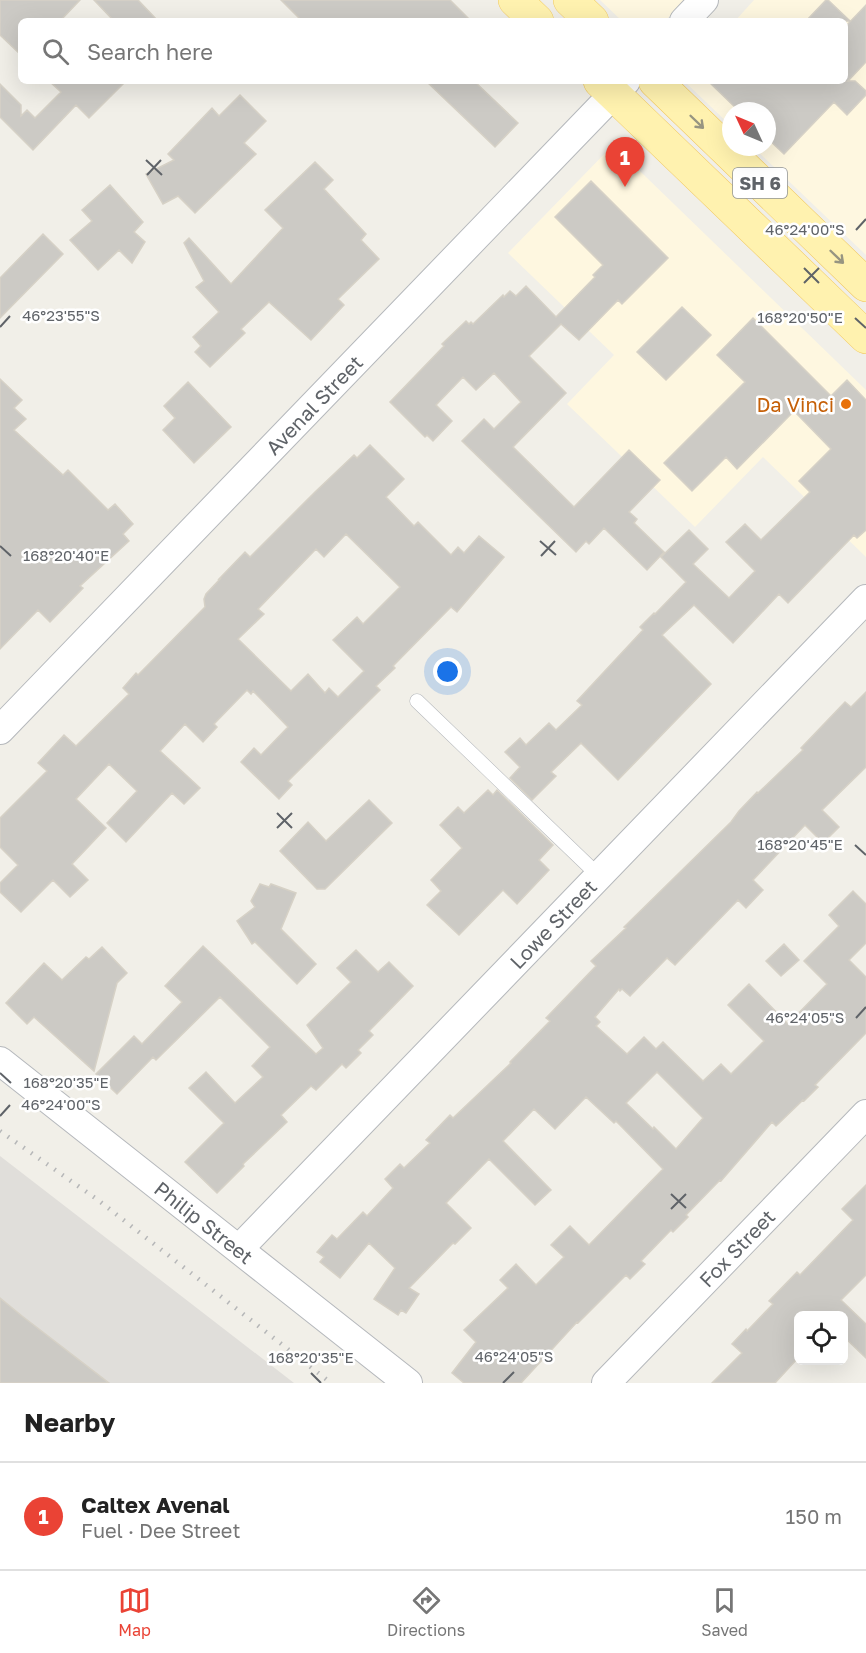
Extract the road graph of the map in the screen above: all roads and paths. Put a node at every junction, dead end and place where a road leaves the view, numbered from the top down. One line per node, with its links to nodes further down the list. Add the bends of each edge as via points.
1 (515, 0): 4 (main road)
2 (570, 0): 5 (main road)
3 (704, 0): 6 (street)
4 (534, 18)
5 (589, 18)
6 (687, 18)
7 (658, 84): 9 (main road, SH 6, one-way to 9)
8 (613, 85): 10 (main road, SH 6); 13 (street, Avenal Street)
9 (866, 285)
10 (866, 337)
11 (866, 599): 14 (street, Lowe Street)
12 (417, 701): 14 (lane)
13 (0, 729)
14 (599, 876): 17 (street, Lowe Street)
15 (0, 1061): 17 (street, Philip Street)
16 (866, 1114): 19 (street, Fox Street)
17 (239, 1249): 18 (street, Philip Street)
18 (408, 1383)
19 (606, 1383)

